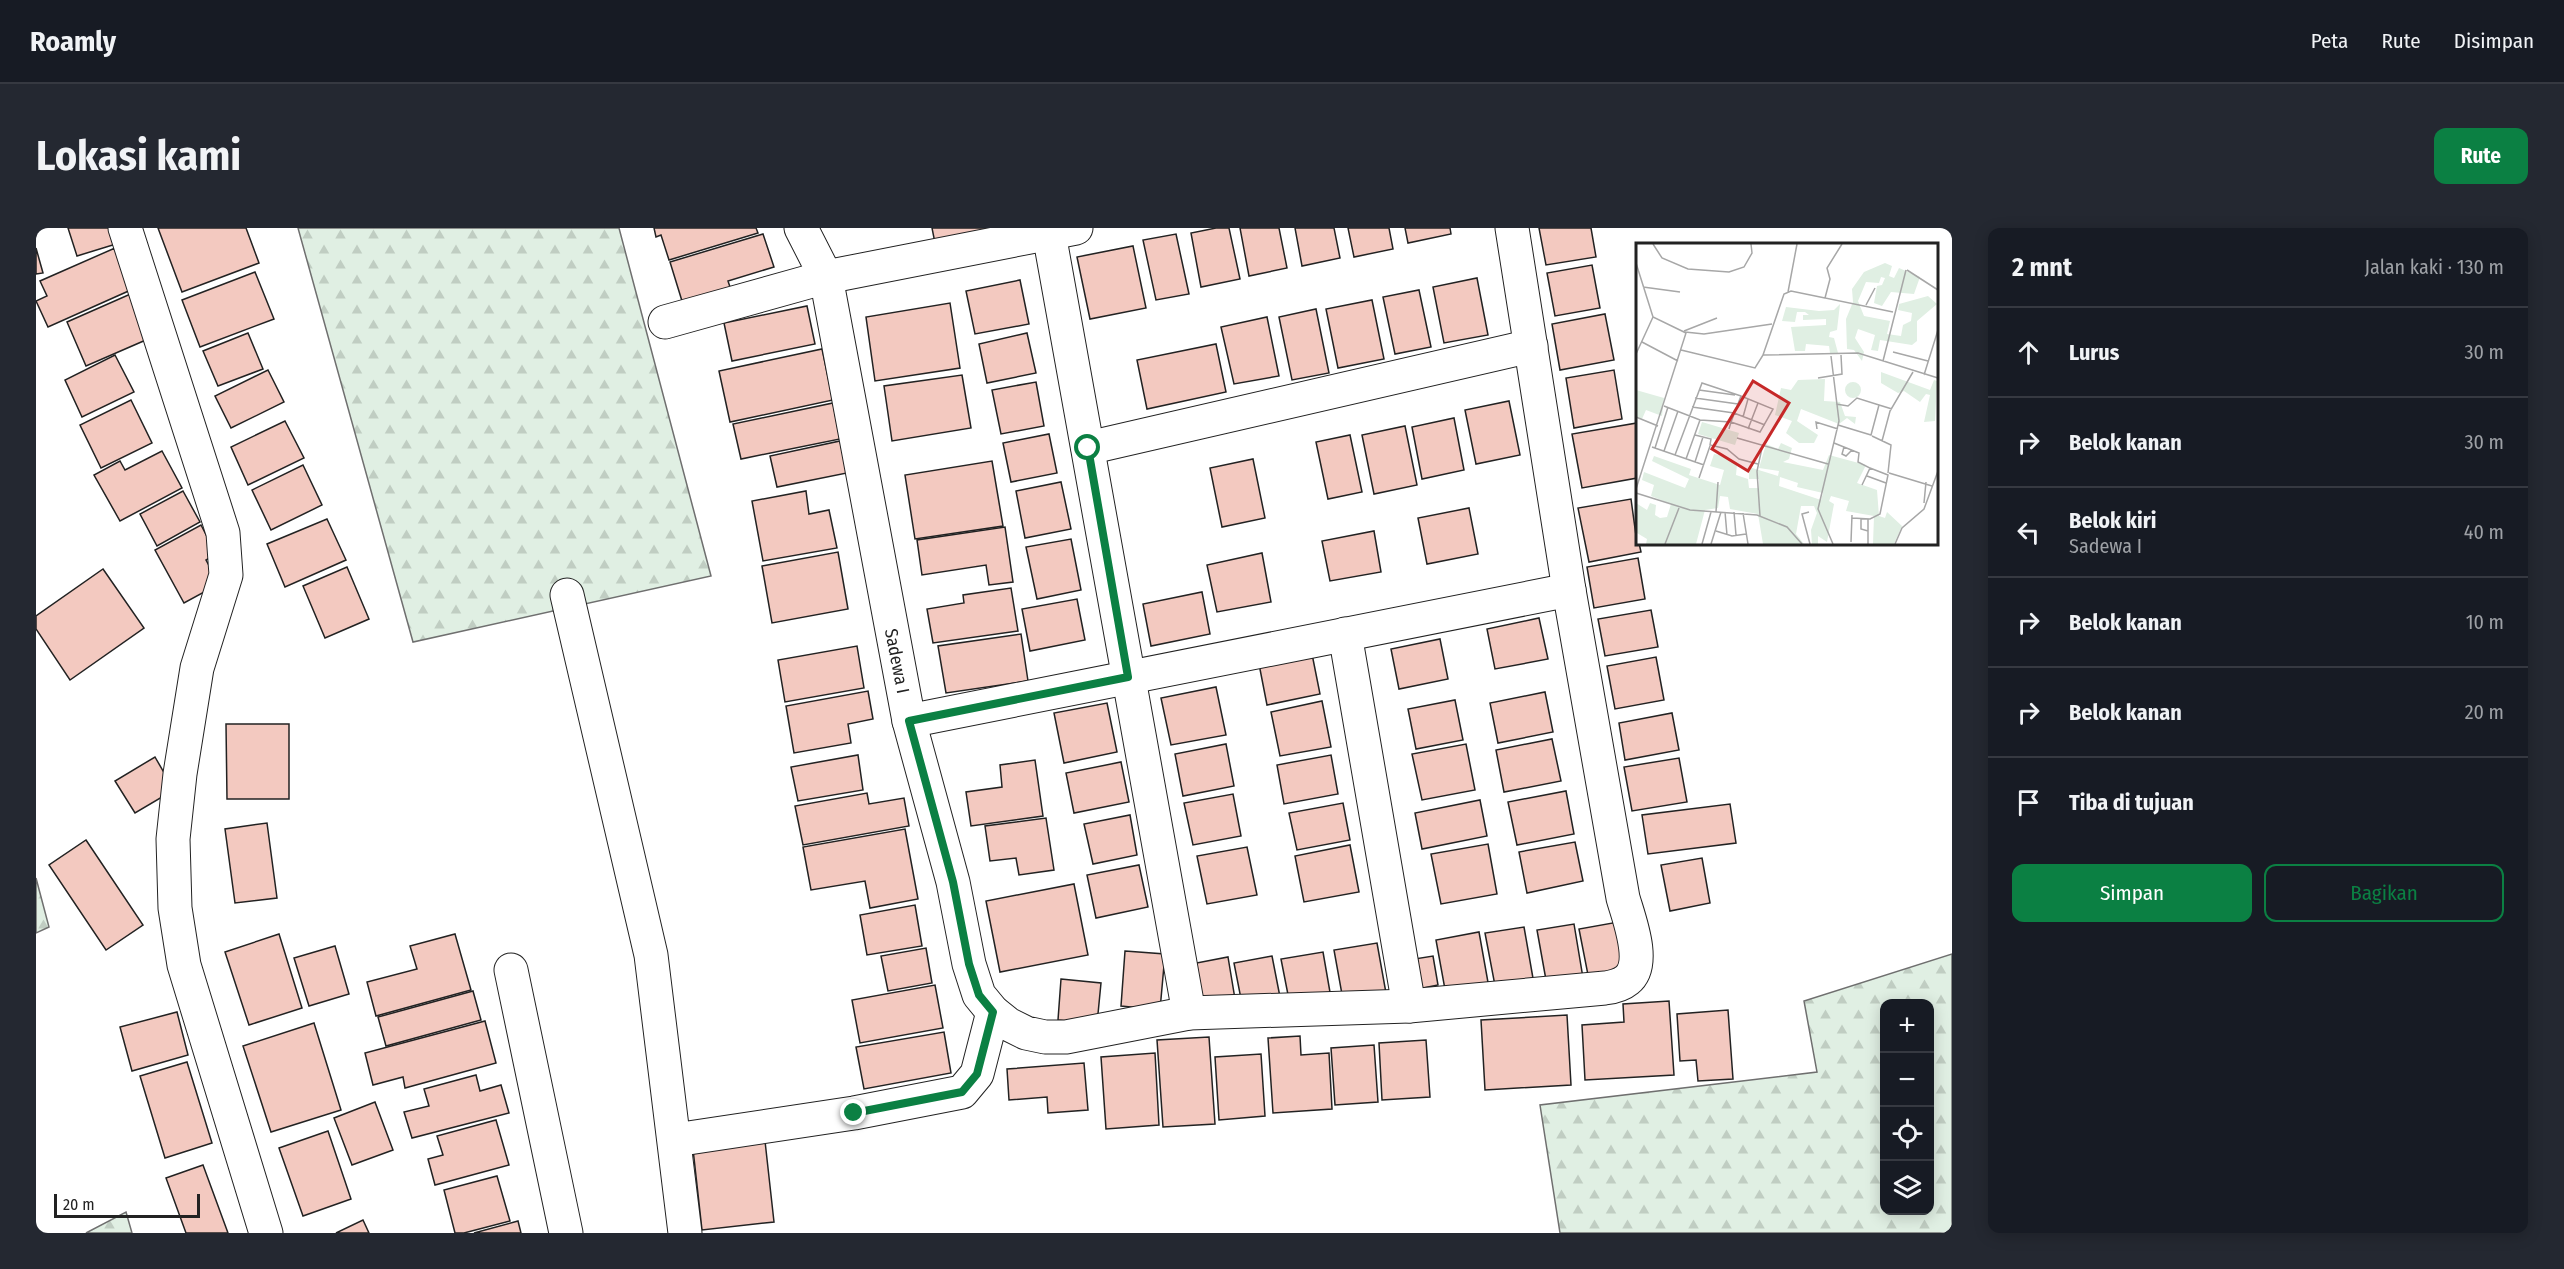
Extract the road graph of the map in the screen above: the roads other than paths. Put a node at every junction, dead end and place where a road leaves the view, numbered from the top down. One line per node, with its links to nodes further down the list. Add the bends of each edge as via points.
1 (125, 228): 19 (street, via 223,533 226,575 197,668 180,774 173,839 175,909 184,965)
2 (801, 228): 5 (street, Sadewa I)
3 (1512, 228): 7 (street, Sadewa I)
4 (1058, 230): 5 (street); 8 (street)
5 (826, 277): 6 (street); 13 (street, Sadewa I)
6 (665, 322)
7 (1531, 346): 8 (street); 9 (street, Sadewa I)
8 (1088, 448): 12 (street)
9 (1569, 590): 11 (street); 15 (street, Sadewa I, via 1636,966 1626,981 1605,988)
10 (567, 595): 18 (street, via 651,955)
11 (1345, 634): 12 (street); 15 (street)
12 (1128, 677): 13 (street); 17 (street)
13 (909, 721): 16 (street, Sadewa I, via 953,882 969,964 979,995)
14 (511, 970): 20 (street)
15 (1409, 1006): 17 (street, Sadewa I)
16 (993, 1012): 17 (street, Sadewa I, via 1026,1033 1045,1037 1066,1037); 18 (street, via 977,1074 962,1092)
17 (1189, 1014)
18 (675, 1140): 21 (street)
19 (266, 1233)
20 (566, 1233)
21 (685, 1233)

